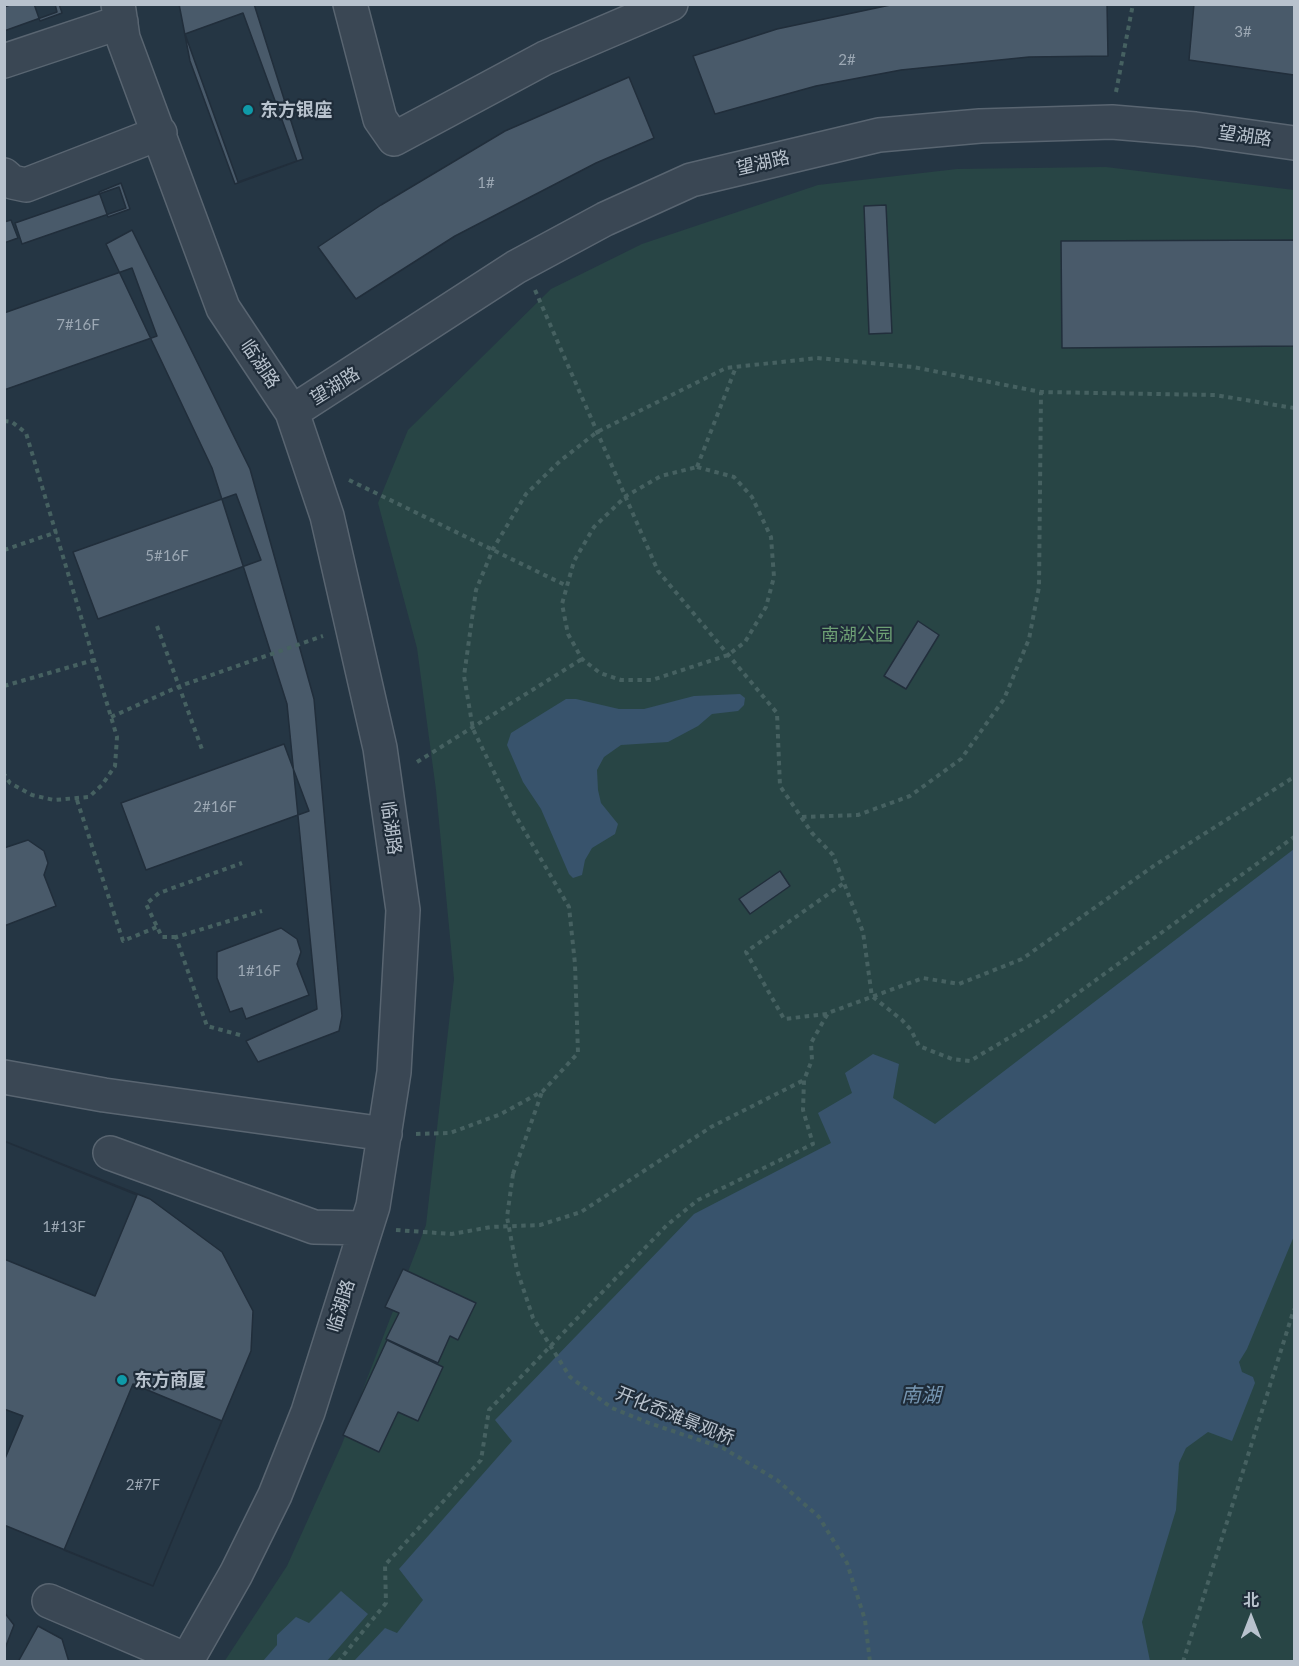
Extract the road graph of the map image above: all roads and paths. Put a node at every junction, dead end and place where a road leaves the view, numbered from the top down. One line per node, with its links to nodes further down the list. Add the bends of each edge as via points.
1 (350, 4): 2 (street, via 380,119 394,140 545,58)
2 (671, 4)
3 (1133, 4): 6 (path)
4 (120, 13): 5 (street); 7 (street, 临湖路, via 123,38)
5 (4, 61)
6 (1115, 98)
7 (160, 133): 9 (street, via 26,185 12,182); 14 (street, 临湖路, via 223,308)
8 (1294, 144): 10 (street, 望湖路, via 1195,129 1112,122 980,126 879,135 691,180 605,219)
9 (4, 175)
10 (516, 267): 14 (street, 望湖路); 16 (path, via 535,289)
11 (737, 366): 12 (path, via 817,358 913,367); 16 (path, via 687,386); 17 (path)
12 (1041, 392): 13 (path, via 1215,395); 38 (path, via 1039,587 1029,639 1004,699 961,759 910,796 858,815)
13 (1294, 408)
14 (292, 412): 51 (street, 临湖路, via 327,516 377,736 403,910 394,1072)
15 (4, 421): 20 (path, via 26,433)
16 (597, 432): 19 (path); 21 (path, via 560,460 526,494)
17 (697, 467): 19 (path, via 661,476); 26 (path, via 734,477 752,497 771,537 774,577 766,607 745,642)
18 (349, 480): 21 (path)
19 (626, 496): 23 (path, via 594,527); 26 (path, via 658,571)
20 (57, 532): 22 (path); 28 (path)
21 (493, 549): 23 (path); 32 (path, via 476,590 464,676)
22 (4, 550)
23 (565, 585): 27 (path, via 562,604 568,634)
24 (157, 626): 30 (path)
25 (323, 635): 30 (path)
26 (728, 655): 27 (path, via 652,680 621,680 600,673); 38 (path, via 777,713 780,786)
27 (582, 659): 32 (path)
28 (94, 660): 29 (path); 31 (path)
29 (4, 686)
30 (180, 686): 31 (path); 33 (path)
31 (111, 717): 37 (path, via 117,737 115,766 89,797)
32 (473, 729): 34 (path); 50 (path, via 514,813 568,907 575,964 578,1053)
33 (204, 752)
34 (417, 762)
35 (4, 774): 37 (path, via 10,783 32,795)
36 (1294, 777): 45 (path, via 1155,865 1022,959 959,984 923,978)
37 (77, 800): 43 (path, via 123,941)
38 (801, 817): 41 (path, via 833,855)
39 (1294, 837): 45 (path, via 1046,1016 970,1061 952,1059 919,1046 902,1020)
40 (242, 863): 43 (path, via 159,892 146,904)
41 (844, 882): 45 (path, via 863,932); 46 (path, via 746,952 784,1019)
42 (262, 911): 44 (path)
43 (156, 927): 44 (path, via 162,938)
44 (176, 937): 47 (path, via 207,1026)
45 (872, 997): 46 (path)
46 (828, 1013): 49 (path, via 812,1043 812,1060)
47 (240, 1035)
48 (4, 1077): 51 (street, via 104,1095)
49 (804, 1080): 53 (path, via 711,1127 581,1212 540,1225 452,1234); 57 (path, via 804,1110 813,1144 698,1200 667,1225 489,1410 481,1460 385,1565 386,1603)
50 (543, 1091): 51 (path, via 501,1114 450,1133); 58 (path, 开化岙滩景观桥, bridge, via 513,1174 507,1216 517,1270 533,1318 570,1377 612,1408 723,1448 777,1480 819,1517 847,1563 865,1620)
51 (385, 1134): 53 (street, 临湖路, via 373,1206)
52 (110, 1152): 53 (street, via 314,1227)
53 (365, 1228): 56 (street, 临湖路, via 308,1412 275,1495)
54 (1294, 1309): 59 (path)
55 (49, 1601): 56 (street)
56 (186, 1661)
57 (338, 1662)
58 (870, 1662)
59 (1184, 1662)

